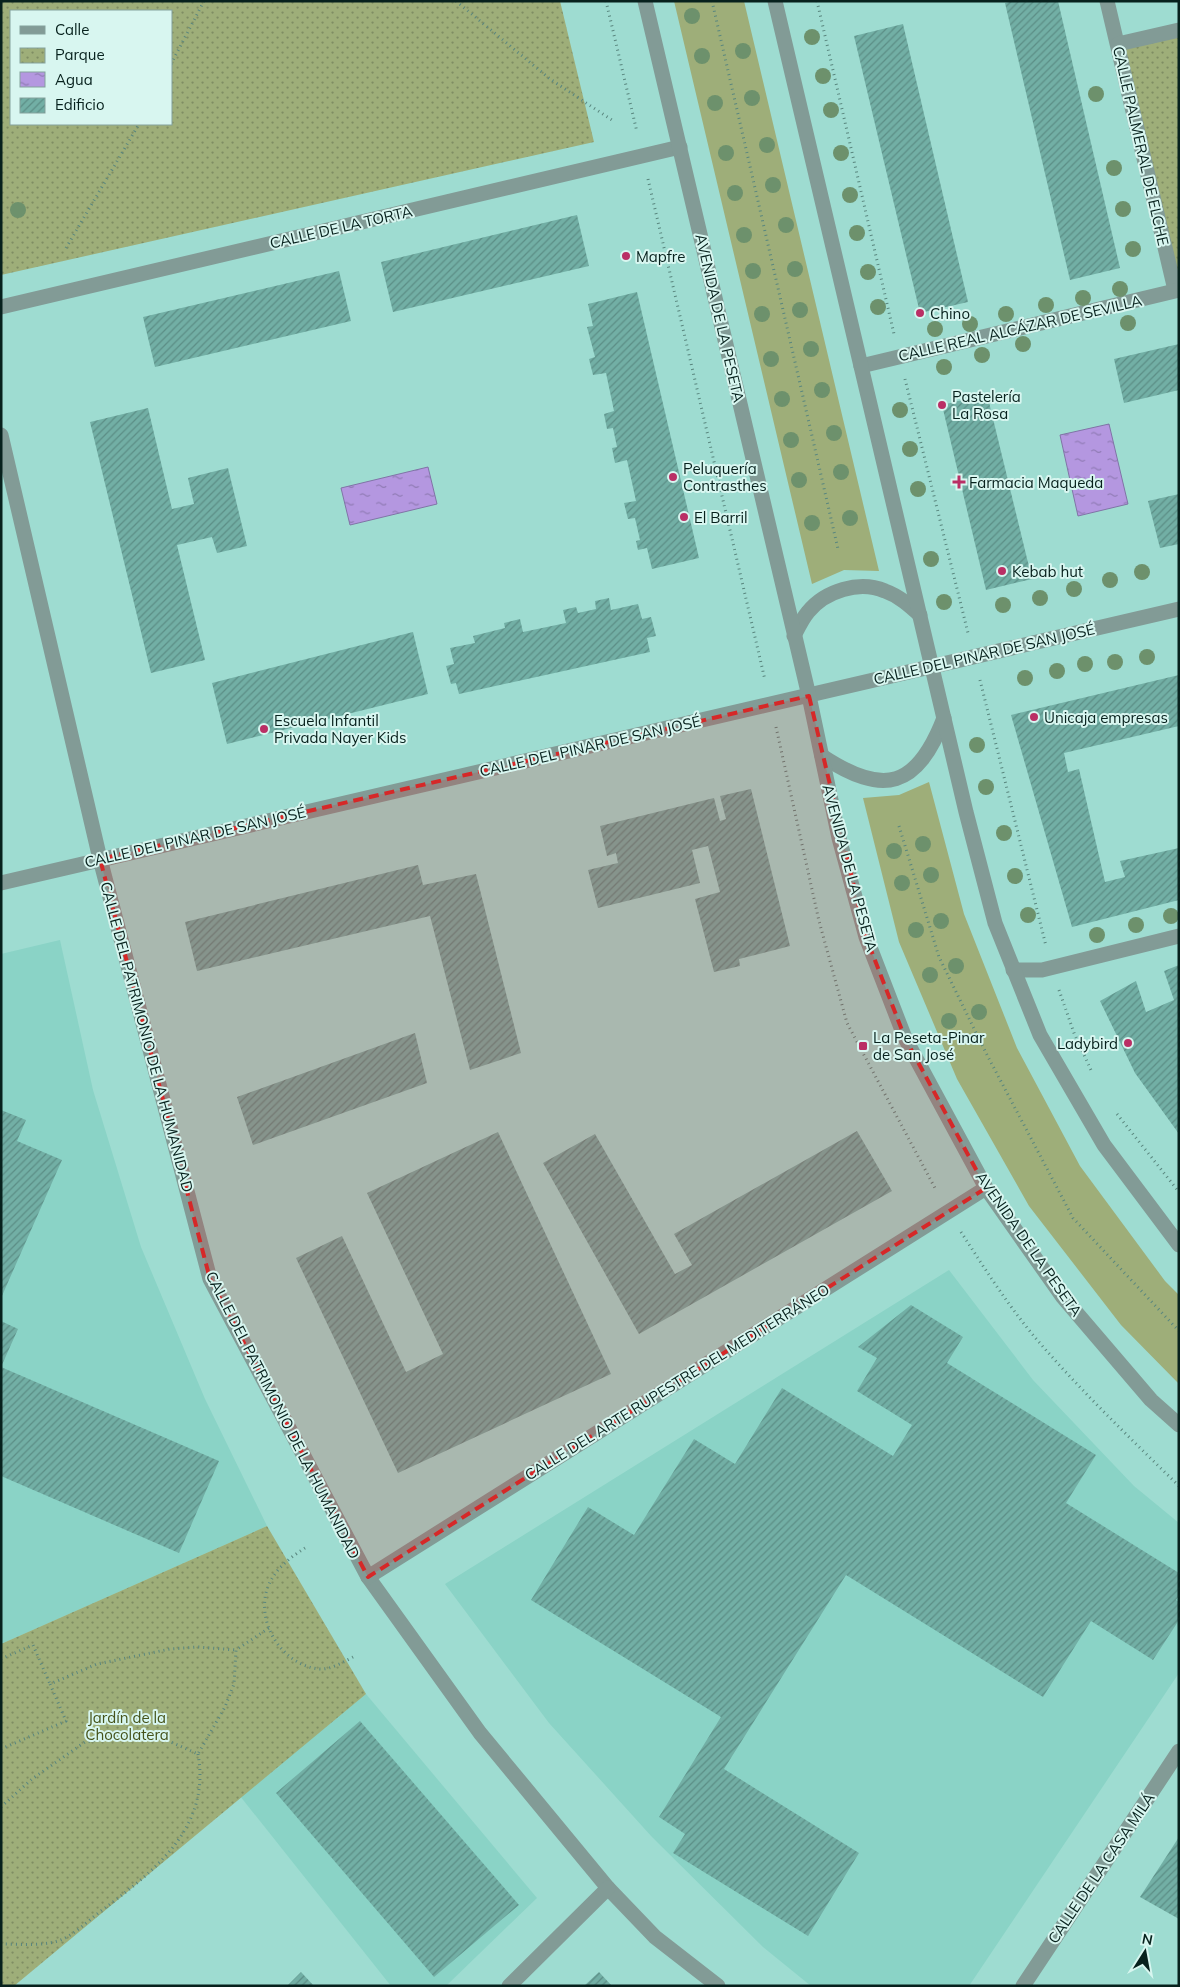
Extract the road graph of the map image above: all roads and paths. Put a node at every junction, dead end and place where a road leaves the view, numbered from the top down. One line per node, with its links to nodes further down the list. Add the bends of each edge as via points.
1 (204, 1): 11 (path)
2 (456, 1): 12 (path, via 550,78)
3 (606, 1): 14 (path)
4 (645, 1): 15 (street, AVENIDA DE LA PESETA)
5 (712, 1): 23 (path)
6 (775, 1): 21 (street)
7 (817, 1): 20 (path)
8 (1108, 1): 10 (street, CALLE PALMERAL DE ELCHE)
9 (1179, 30): 10 (street)
10 (1118, 44): 18 (street, CALLE PALMERAL DE ELCHE)
11 (172, 62)
12 (612, 120)
13 (138, 125): 17 (path)
14 (636, 130)
15 (680, 147): 19 (street, CALLE DE LA TORTA); 26 (street, AVENIDA DE LA PESETA)
16 (646, 172): 29 (path)
17 (66, 248)
18 (1177, 290): 20 (street, CALLE REAL ALCÁZAR DE SEVILLA)
19 (1, 307)
20 (899, 357): 21 (street, CALLE REAL ALCÁZAR DE SEVILLA); 27 (path)
21 (861, 366): 25 (street)
22 (1, 435): 35 (street, CALLE DEL PATRIMONIO DE LA HUMANIDAD)
23 (838, 549)
24 (1179, 609): 27 (street, CALLE DEL PINAR DE SAN JOSÉ)
25 (920, 615): 26 (street, via 901,599 883,590 860,587 839,591 819,601 807,613); 28 (street)
26 (794, 636): 30 (street, AVENIDA DE LA PESETA)
27 (974, 656): 28 (street, CALLE DEL PINAR DE SAN JOSÉ); 38 (path)
28 (932, 665): 30 (street, CALLE DEL PINAR DE SAN JOSÉ); 31 (street)
29 (763, 667)
30 (809, 696): 33 (street, AVENIDA DE LA PESETA); 35 (street, CALLE DEL PINAR DE SAN JOSÉ)
31 (944, 718): 33 (street, AVENIDA DE LA PESETA, via 926,755 913,770 893,780 862,778); 39 (street, via 995,923)
32 (778, 737): 45 (path, via 819,921 846,1023)
33 (822, 756): 43 (street, AVENIDA DE LA PESETA, via 839,838 870,946 905,1038)
34 (899, 826): 48 (path, via 939,957 1073,1218)
35 (100, 859): 36 (street, CALLE DEL PINAR DE SAN JOSÉ); 52 (street, CALLE DEL PATRIMONIO DE LA HUMANIDAD, via 210,1279)
36 (1, 882)
37 (1179, 936): 39 (street, via 1042,970)
38 (1047, 948)
39 (1013, 970): 47 (street, via 1040,1035 1104,1145)
40 (1058, 987): 41 (path)
41 (1092, 1072)
42 (1113, 1108): 44 (path)
43 (986, 1188): 49 (street, AVENIDA DE LA PESETA, via 1062,1296 1151,1400); 52 (street, CALLE DEL ARTE RUPESTRE DEL MEDITERRÁNEO)
44 (1179, 1192)
45 (937, 1193)
46 (962, 1233): 50 (path, via 1037,1340 1103,1412)
47 (1179, 1246)
48 (1179, 1331)
49 (1179, 1425)
50 (1179, 1486)
51 (305, 1548): 53 (path, via 289,1558 274,1574 266,1593 265,1614)
52 (368, 1577): 62 (street, CALLE DEL PATRIMONIO DE LA HUMANIDAD, via 480,1733)
53 (269, 1628): 54 (path); 55 (path, via 283,1651 300,1663 320,1669)
54 (236, 1650): 57 (path, via 198,1647 170,1650 97,1664); 60 (path, via 234,1684 225,1707)
55 (355, 1656)
56 (1, 1659): 57 (path, via 33,1645)
57 (50, 1684): 58 (path, via 66,1721)
58 (1, 1749)
59 (1179, 1751): 66 (street, CALLE DE LA CASA MILÁ)
60 (198, 1754): 61 (path, via 164,1739 138,1734 85,1742 32,1778); 63 (path, via 202,1775 198,1801 188,1827 170,1852 126,1892 64,1938 38,1944)
61 (1, 1806)
62 (608, 1888): 64 (street); 65 (street, CALLE DEL PATRIMONIO DE LA HUMANIDAD, via 655,1937)
63 (1, 1944)
64 (509, 1986)
65 (718, 1986)
66 (1023, 1986)

